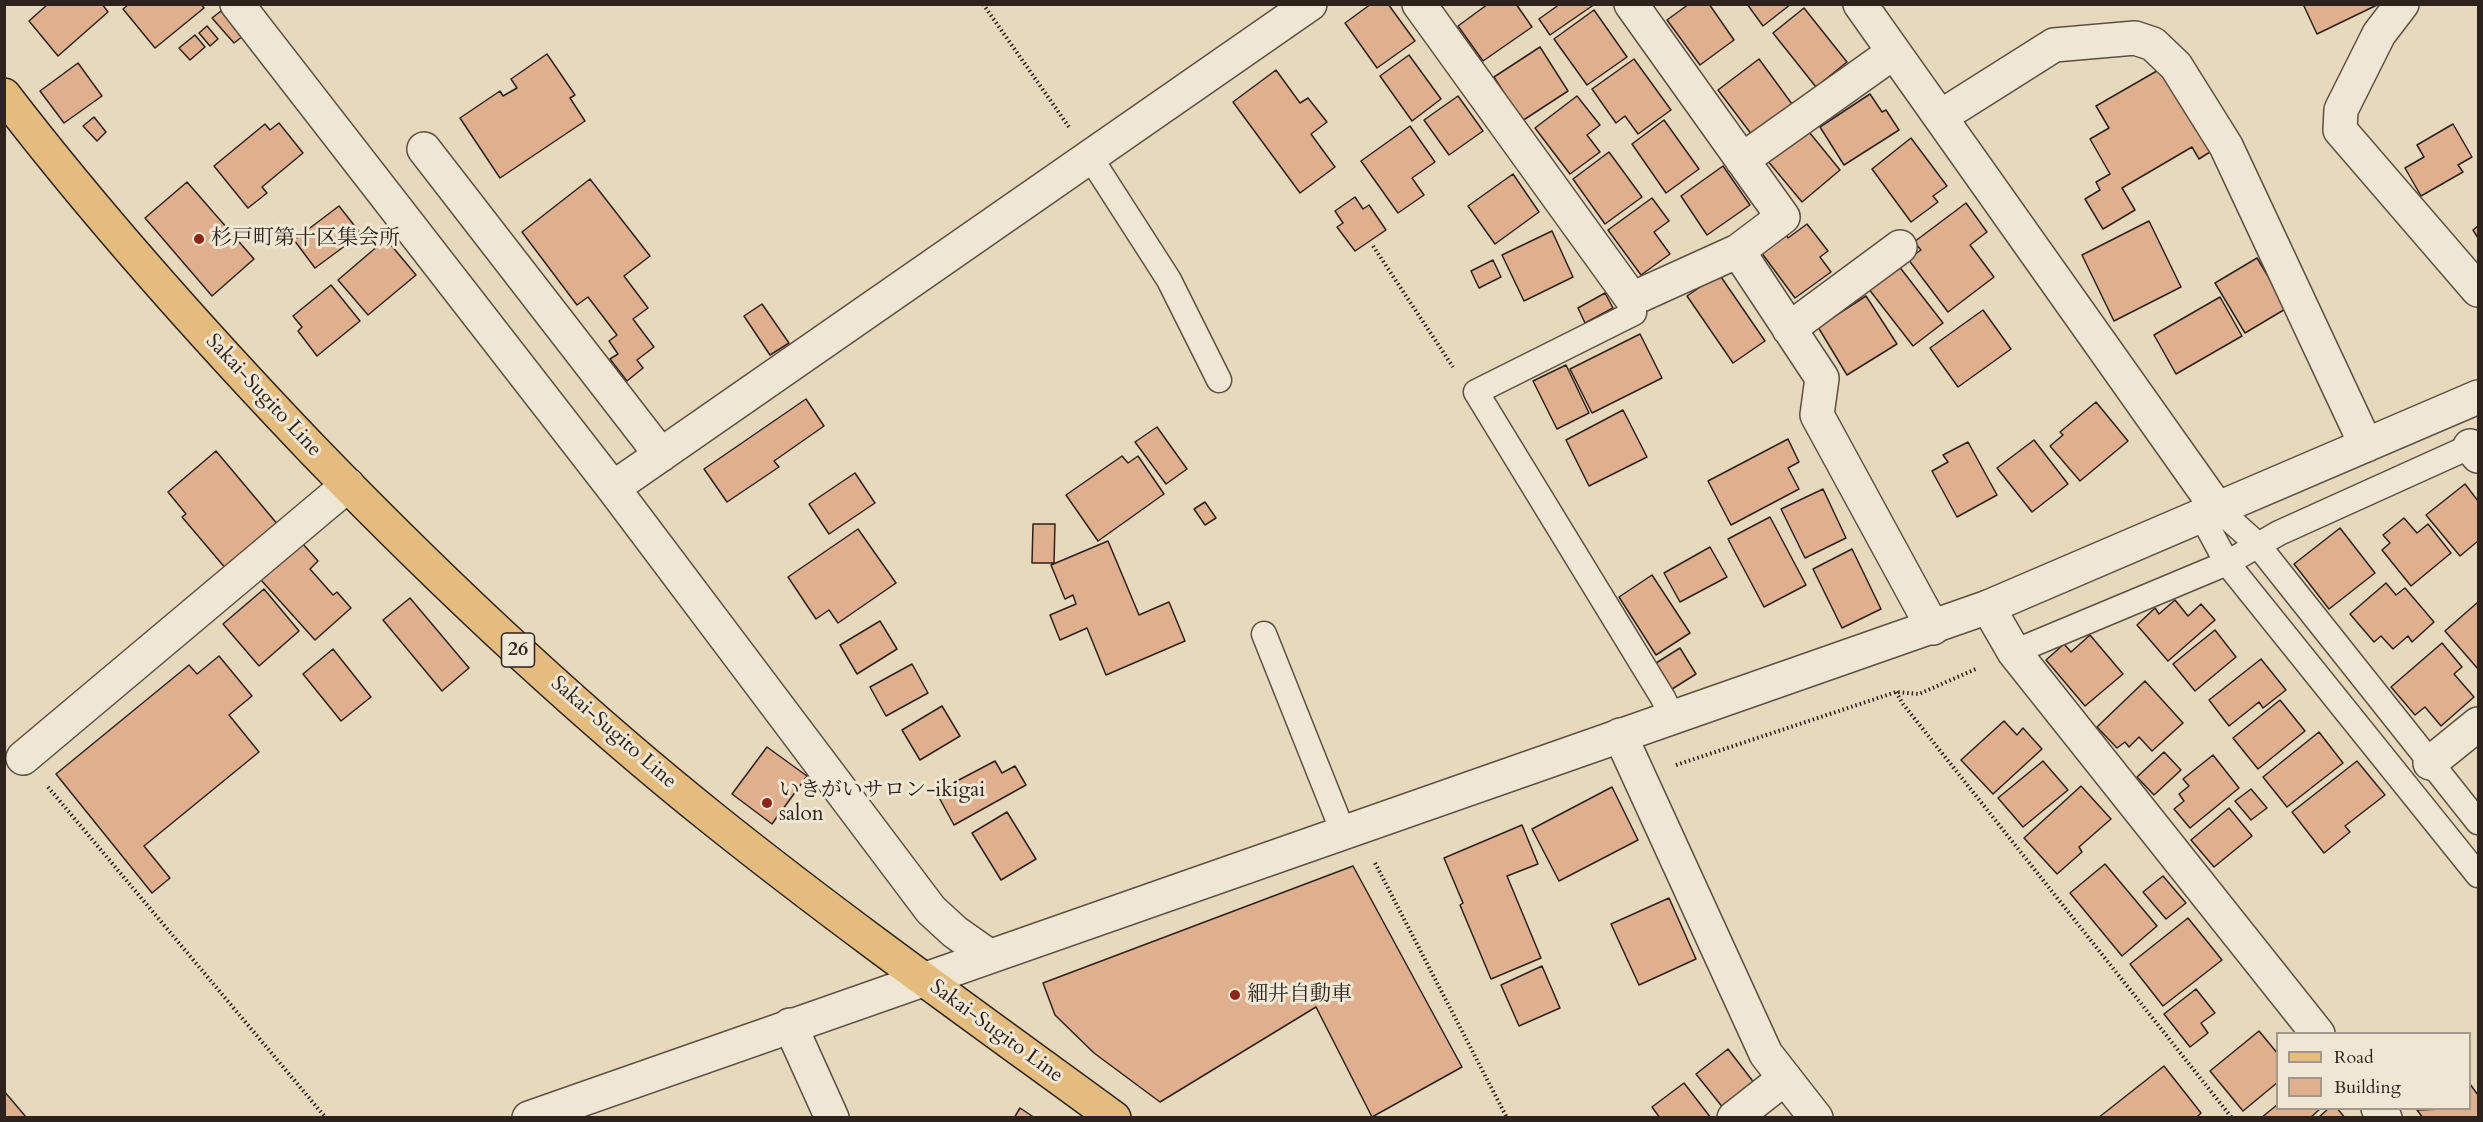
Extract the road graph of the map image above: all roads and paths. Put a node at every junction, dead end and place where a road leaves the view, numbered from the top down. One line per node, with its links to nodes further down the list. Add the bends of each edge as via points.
1 (237, 4): 27 (street)
2 (984, 4): 12 (path)
3 (1310, 4): 12 (street)
4 (1419, 4): 18 (street)
5 (1631, 4): 13 (street)
6 (1860, 4): 8 (street)
7 (2402, 4): 17 (street, via 2379,34 2341,110 2340,130)
8 (1894, 52): 10 (street); 13 (street)
9 (4, 95): 26 (main road, Sakai-Sugito Line / 26, via 135,257)
10 (1940, 117): 23 (street, via 2055,45 2135,38 2152,44 2176,66 2226,146); 28 (street)
11 (424, 149): 25 (street)
12 (1090, 157): 20 (lane, via 1169,280); 25 (street)
13 (1742, 160): 16 (street, via 1783,217)
14 (1373, 246): 21 (path, via 1460,377)
15 (1900, 247): 19 (street)
16 (1738, 251): 18 (street); 19 (street)
17 (2478, 290)
18 (1632, 299): 21 (lane, via 1634,313)
19 (1789, 329): 32 (street, via 1822,378 1817,415)
20 (1219, 381)
21 (1476, 392): 36 (lane)
22 (2478, 397): 23 (street)
23 (2366, 445): 28 (street)
24 (2476, 449): 29 (lane)
25 (661, 455): 27 (street)
26 (348, 485): 39 (street); 46 (main road, Sakai-Sugito Line / 26, via 447,585 567,695 714,820)
27 (614, 488): 45 (street, via 931,910)
28 (2209, 511): 29 (lane); 30 (lane); 31 (street)
29 (2257, 544): 30 (lane); 40 (lane)
30 (2227, 563): 34 (lane); 44 (lane)
31 (1988, 607): 32 (street); 34 (street)
32 (1933, 628): 36 (street)
33 (1264, 634): 43 (lane)
34 (2014, 652): 35 (path, via 1919,694); 48 (street)
35 (1896, 692): 41 (path); 57 (path)
36 (1672, 717): 38 (street)
37 (2478, 724): 40 (street)
38 (1620, 735): 41 (street); 43 (street)
39 (23, 758): 50 (path)
40 (2430, 763): 42 (lane)
41 (1639, 778): 49 (street, via 1766,1054)
42 (2478, 822)
43 (1350, 829): 45 (street); 54 (path)
44 (2478, 874)
45 (989, 956): 46 (street)
46 (923, 979): 47 (street); 53 (main road, Sakai-Sugito Line / 26)
47 (790, 1025): 51 (street); 52 (street)
48 (2316, 1032)
49 (1785, 1078): 55 (street); 56 (street)
50 (326, 1118)
51 (529, 1118)
52 (832, 1118)
53 (1114, 1118)
54 (1508, 1118)
55 (1734, 1118)
56 (1816, 1118)
57 (2232, 1118)

